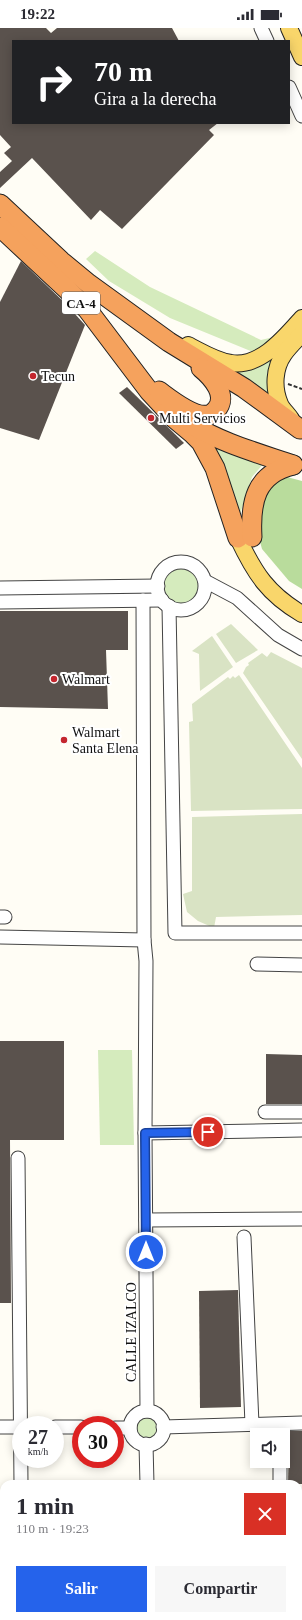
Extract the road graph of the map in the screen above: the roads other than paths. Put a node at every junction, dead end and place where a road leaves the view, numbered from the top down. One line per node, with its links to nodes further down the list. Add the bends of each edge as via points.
1 (261, 28): 3 (street)
2 (289, 28): 4 (main road)
3 (267, 40)
4 (302, 57)
5 (290, 89): 6 (street)
6 (302, 113)
7 (0, 204): 10 (highway, CA-4, via 89,284)
8 (0, 227): 13 (highway, CA-4, via 87,310)
9 (302, 318): 10 (main road, via 270,350 247,363 238,364 210,356)
10 (151, 328): 12 (highway, CA-4)
11 (302, 334): 15 (main road, via 284,353 275,379 275,390 280,406)
12 (168, 342): 13 (highway, via 214,381 218,388 220,403 213,413 201,415 176,404); 15 (highway, CA-4, via 244,388)
13 (122, 358): 14 (highway, CA-4)
14 (149, 391): 16 (highway, CA-4, via 166,407 199,430); 17 (highway, via 193,434 208,453)
15 (301, 430)
16 (298, 467): 17 (highway, via 275,471 260,485)
17 (245, 538): 18 (main road)
18 (253, 558): 25 (main road, via 284,590); 26 (main road, via 258,576 272,593)
19 (204, 581): 20 (street, via 197,568 182,562 168,566 162,572); 24 (street, via 203,596 192,608 176,610); 27 (street, via 237,598 278,635)
20 (158, 586): 21 (street); 24 (street, via 159,594)
21 (0, 588)
22 (143, 600): 23 (street); 24 (street); 30 (street, CALLE IZALCO)
23 (0, 602)
24 (165, 603): 28 (street, via 175,933)
25 (302, 603)
26 (302, 614)
27 (302, 649)
28 (302, 932)
29 (0, 938): 30 (street)
30 (144, 940): 36 (street, CALLE IZALCO, via 151,1017)
31 (257, 964): 32 (street)
32 (302, 965)
33 (265, 1112): 34 (street)
34 (302, 1112)
35 (302, 1130): 36 (street)
36 (145, 1133): 39 (street, CALLE IZALCO)
37 (18, 1158): 42 (street)
38 (302, 1219): 39 (street)
39 (146, 1220): 41 (street, CALLE IZALCO)
40 (244, 1237): 44 (street)
41 (147, 1411): 47 (street, via 158,1416); 49 (street, via 134,1418)
42 (21, 1416)
43 (302, 1423): 51 (street)
44 (252, 1424): 47 (street); 50 (street)
45 (12, 1426): 46 (street)
46 (0, 1427)
47 (163, 1427): 52 (street, via 157,1441)
48 (124, 1428): 49 (street)
49 (130, 1428): 52 (street, via 135,1439)
50 (271, 1428)
51 (286, 1428)
52 (146, 1444): 56 (street)
53 (21, 1468): 55 (street)
54 (280, 1468): 57 (street)
55 (21, 1480)
56 (147, 1480)
57 (280, 1480)

